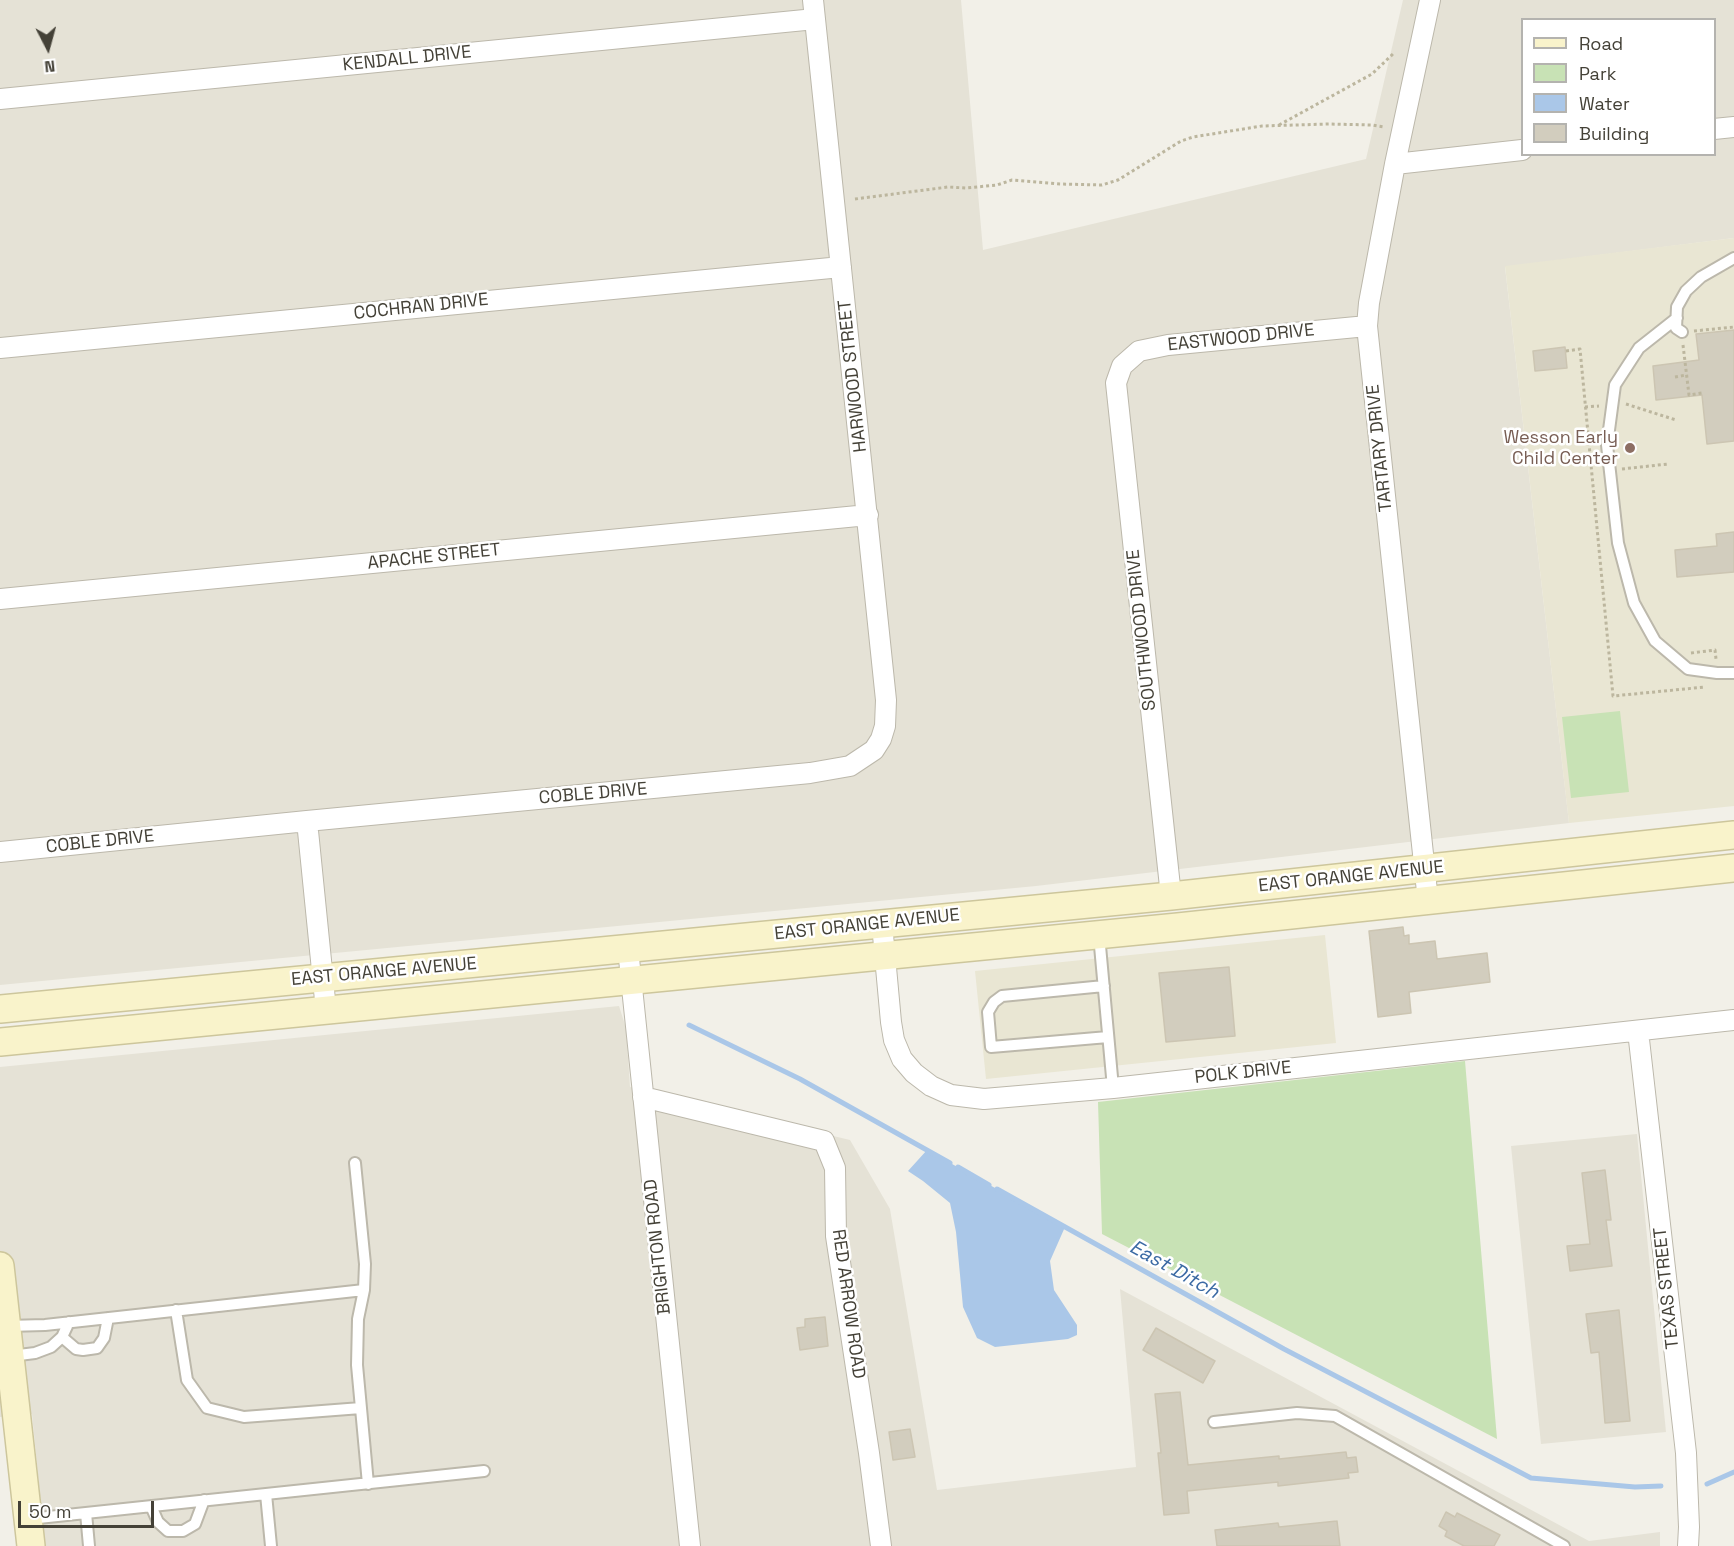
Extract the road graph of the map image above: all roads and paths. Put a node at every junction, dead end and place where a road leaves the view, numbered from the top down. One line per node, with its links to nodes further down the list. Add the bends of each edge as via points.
1 (1430, 0): 8 (street, TARTARY DRIVE)
2 (814, 9): 4 (street, KENDALL DRIVE); 13 (street, HARWOOD STREET)
3 (1395, 52): 5 (path, via 1372,74)
4 (0, 99)
5 (1278, 126): 8 (path, via 1372,125); 11 (path, via 1181,141 1118,180 1102,185 1012,180)
6 (1734, 127): 7 (street)
7 (1716, 129)
8 (1403, 130): 10 (street, TARTARY DRIVE)
9 (1521, 150): 10 (street)
10 (1395, 164): 15 (street, TARTARY DRIVE)
11 (855, 199)
12 (1733, 261): 14 (lane, via 1701,277 1686,291 1677,307)
13 (841, 267): 18 (street, COCHRAN DRIVE); 29 (street, HARWOOD STREET)
14 (1677, 318): 17 (lane, via 1676,328); 23 (lane, via 1639,348 1615,385)
15 (1367, 326): 19 (street, EASTWOOD DRIVE, via 1168,345 1139,351); 39 (street, TARTARY DRIVE)
16 (1734, 327): 17 (path)
17 (1682, 332): 20 (path)
18 (0, 348)
19 (1122, 366): 40 (street, SOUTHWOOD DRIVE, via 1116,383 1117,407)
20 (1686, 375): 21 (path); 22 (path, via 1689,394)
21 (1675, 376)
22 (1702, 393)
23 (1611, 405): 24 (path); 25 (path, via 1624,404); 27 (lane)
24 (1585, 407)
25 (1676, 420)
26 (1668, 464): 27 (path)
27 (1609, 470): 28 (path); 33 (lane, via 1617,543 1634,603 1655,641 1688,669)
28 (1591, 472)
29 (868, 515): 30 (street, APACHE STREET); 34 (street, HARWOOD STREET, via 886,700 885,726)
30 (0, 599)
31 (1715, 650): 32 (path)
32 (1690, 653)
33 (1734, 673)
34 (874, 750): 35 (street, COBLE DRIVE, via 850,766 810,774)
35 (307, 820): 37 (street, COBLE DRIVE); 46 (street)
36 (1734, 835): 39 (street, EAST ORANGE AVENUE)
37 (0, 852)
38 (1734, 868): 41 (street, EAST ORANGE AVENUE)
39 (1425, 869): 40 (street, EAST ORANGE AVENUE); 41 (street, TARTARY DRIVE)
40 (1170, 896): 42 (street, EAST ORANGE AVENUE)
41 (1428, 901): 43 (street, EAST ORANGE AVENUE)
42 (882, 924): 44 (street, EAST ORANGE AVENUE); 45 (street, POLK DRIVE)
43 (1099, 935): 45 (street, EAST ORANGE AVENUE); 48 (lane)
44 (628, 949): 46 (street, EAST ORANGE AVENUE); 47 (street, BRIGHTON ROAD)
45 (885, 956): 47 (street, EAST ORANGE AVENUE); 55 (street, POLK DRIVE, via 894,1040 902,1059 931,1086 951,1095 984,1099)
46 (323, 978): 49 (street, EAST ORANGE AVENUE); 50 (street)
47 (631, 981): 50 (street, EAST ORANGE AVENUE); 56 (street, BRIGHTON ROAD)
48 (1104, 986): 53 (lane); 53 (lane, via 1002,996 988,1012 992,1047)
49 (0, 1009)
50 (326, 1010): 54 (street, EAST ORANGE AVENUE)
51 (1734, 1020): 52 (street, POLK DRIVE)
52 (1638, 1031): 55 (street, POLK DRIVE); 75 (street, TEXAS STREET, via 1686,1453)
53 (1108, 1037): 55 (lane)
54 (0, 1042)
55 (1113, 1088)
56 (643, 1097): 79 (street, BRIGHTON ROAD); 80 (street, RED ARROW ROAD, via 824,1141 836,1168 836,1236)
57 (355, 1163): 59 (lane)
58 (0, 1266): 63 (street)
59 (364, 1290): 60 (lane); 66 (lane, via 358,1319)
60 (176, 1310): 61 (lane); 66 (lane, via 187,1380 207,1408 244,1417)
61 (108, 1318): 62 (lane); 64 (lane, via 104,1338 97,1348 75,1349)
62 (69, 1322): 63 (lane); 64 (lane)
63 (12, 1326): 65 (street)
64 (62, 1337): 65 (lane, via 35,1353)
65 (11, 1356): 74 (street)
66 (361, 1408): 69 (lane)
67 (1214, 1422): 81 (lane, via 1297,1413 1335,1416)
68 (484, 1471): 69 (lane)
69 (368, 1484): 70 (lane)
70 (266, 1494): 71 (lane); 78 (lane)
71 (204, 1500): 72 (lane); 72 (lane, via 195,1524 183,1531 168,1531 158,1522)
72 (151, 1506): 73 (lane)
73 (86, 1513): 74 (lane); 77 (lane)
74 (28, 1519): 76 (street)
75 (1689, 1537)
76 (31, 1546)
77 (89, 1546)
78 (271, 1546)
79 (690, 1546)
80 (881, 1546)
81 (1563, 1546)

